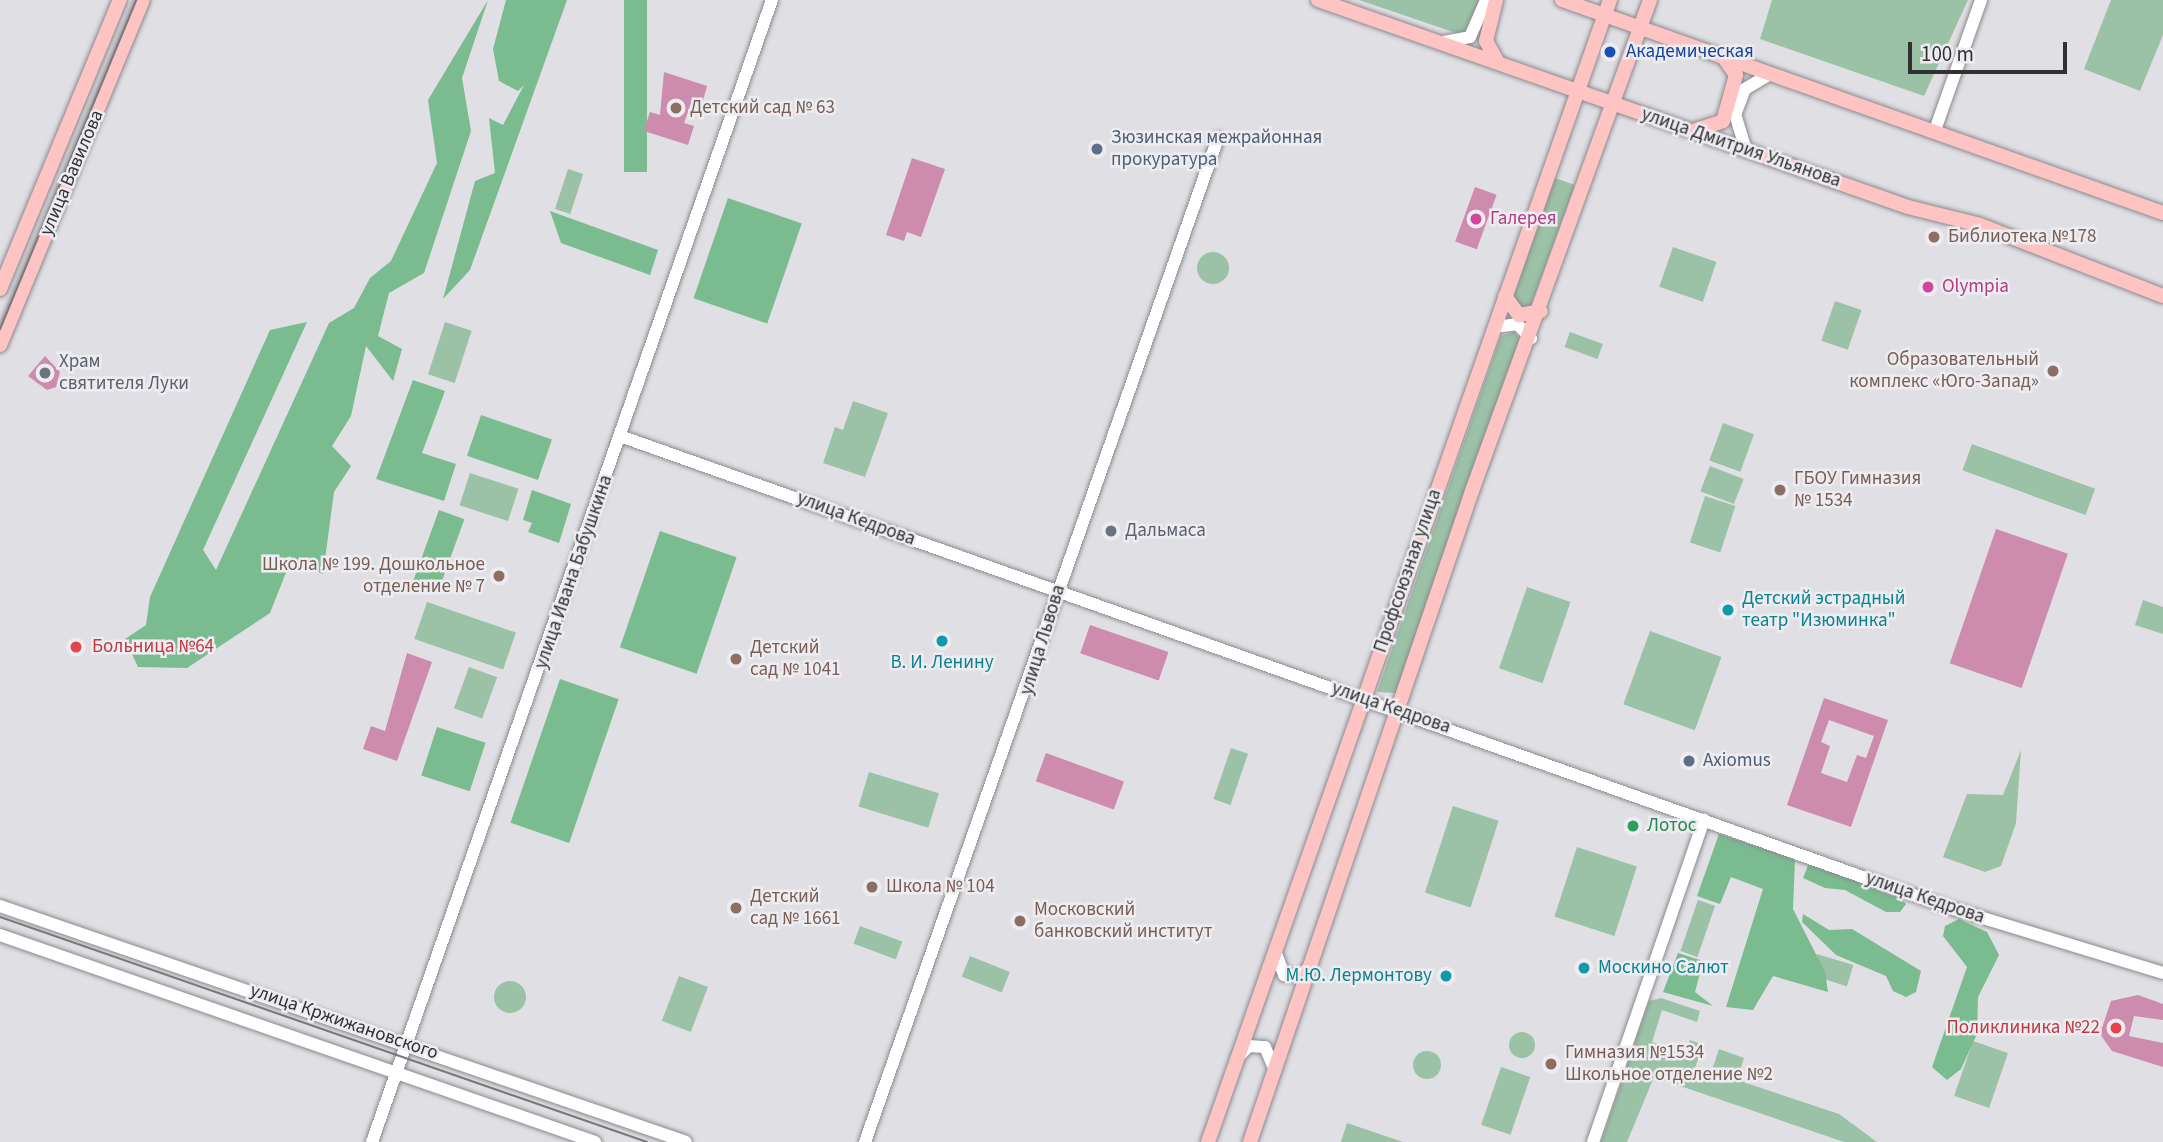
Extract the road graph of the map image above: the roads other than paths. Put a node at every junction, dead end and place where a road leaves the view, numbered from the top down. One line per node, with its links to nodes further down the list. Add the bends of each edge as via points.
1 (120, 0): 24 (main road, улица Вавилова)
2 (143, 0): 30 (main road, улица Вавилова)
3 (772, 0): 31 (street, улица Ивана Бабушкина)
4 (1318, 0): 13 (main road, улица Дмитрия Ульянова)
5 (1486, 0): 13 (street, via 1470,37)
6 (1496, 0): 15 (main road, via 1486,41)
7 (1562, 0): 11 (main road)
8 (1610, 0): 11 (main road, Профсоюзная улица)
9 (1650, 0): 12 (main road, Профсоюзная улица)
10 (1981, 0): 20 (street)
11 (1604, 15): 12 (main road); 17 (main road, Профсоюзная улица)
12 (1641, 28): 14 (main road); 18 (main road, Профсоюзная улица)
13 (1441, 42): 15 (main road, улица Дмитрия Ульянова)
14 (1722, 56): 16 (main road); 19 (main road, via 1736,75 1723,121)
15 (1498, 63): 17 (main road, улица Дмитрия Ульянова)
16 (1770, 74): 20 (main road); 22 (street, via 1745,89 1735,115)
17 (1578, 91): 18 (main road, улица Дмитрия Ульянова); 25 (main road, Профсоюзная улица)
18 (1613, 103): 19 (main road, улица Дмитрия Ульянова); 27 (main road, Профсоюзная улица)
19 (1692, 130): 22 (main road, улица Дмитрия Ульянова)
20 (1935, 130): 23 (main road)
21 (1217, 138): 32 (street, улица Львова)
22 (1746, 150): 26 (main road, улица Дмитрия Ульянова, via 1980,225)
23 (2163, 213)
24 (0, 289)
25 (1505, 296): 27 (main road, via 1519,315); 28 (main road, Профсоюзная улица)
26 (2163, 296)
27 (1541, 311): 29 (main road, Профсоюзная улица)
28 (1494, 327): 29 (street, via 1517,324); 33 (main road, Профсоюзная улица)
29 (1531, 338): 34 (main road, Профсоюзная улица)
30 (0, 345)
31 (620, 436): 32 (street, улица Кедрова); 41 (street, улица Ивана Бабушкина)
32 (1058, 592): 33 (street, улица Кедрова); 48 (street, улица Львова)
33 (1362, 698): 34 (street, улица Кедрова); 38 (main road, Профсоюзная улица)
34 (1398, 710): 35 (street, улица Кедрова); 39 (main road, Профсоюзная улица)
35 (1704, 820): 40 (street, улица Кедрова, via 1947,906); 51 (street)
36 (0, 905): 41 (street, улица Кржижановского)
37 (0, 935): 44 (street, улица Кржижановского)
38 (1275, 951): 39 (street, via 1284,975 1301,975); 42 (main road, Профсоюзная улица)
39 (1312, 964): 43 (main road, Профсоюзная улица)
40 (2163, 973)
41 (408, 1044): 44 (street, улица Ивана Бабушкина); 47 (street, улица Кржижановского)
42 (1238, 1058): 43 (street, via 1249,1046 1265,1047); 49 (main road, Профсоюзная улица)
43 (1275, 1070): 50 (main road, Профсоюзная улица)
44 (397, 1073): 45 (street, улица Ивана Бабушкина); 46 (street, улица Кржижановского)
45 (372, 1142)
46 (595, 1142)
47 (686, 1142)
48 (865, 1142)
49 (1208, 1142)
50 (1250, 1142)
51 (1593, 1142)

